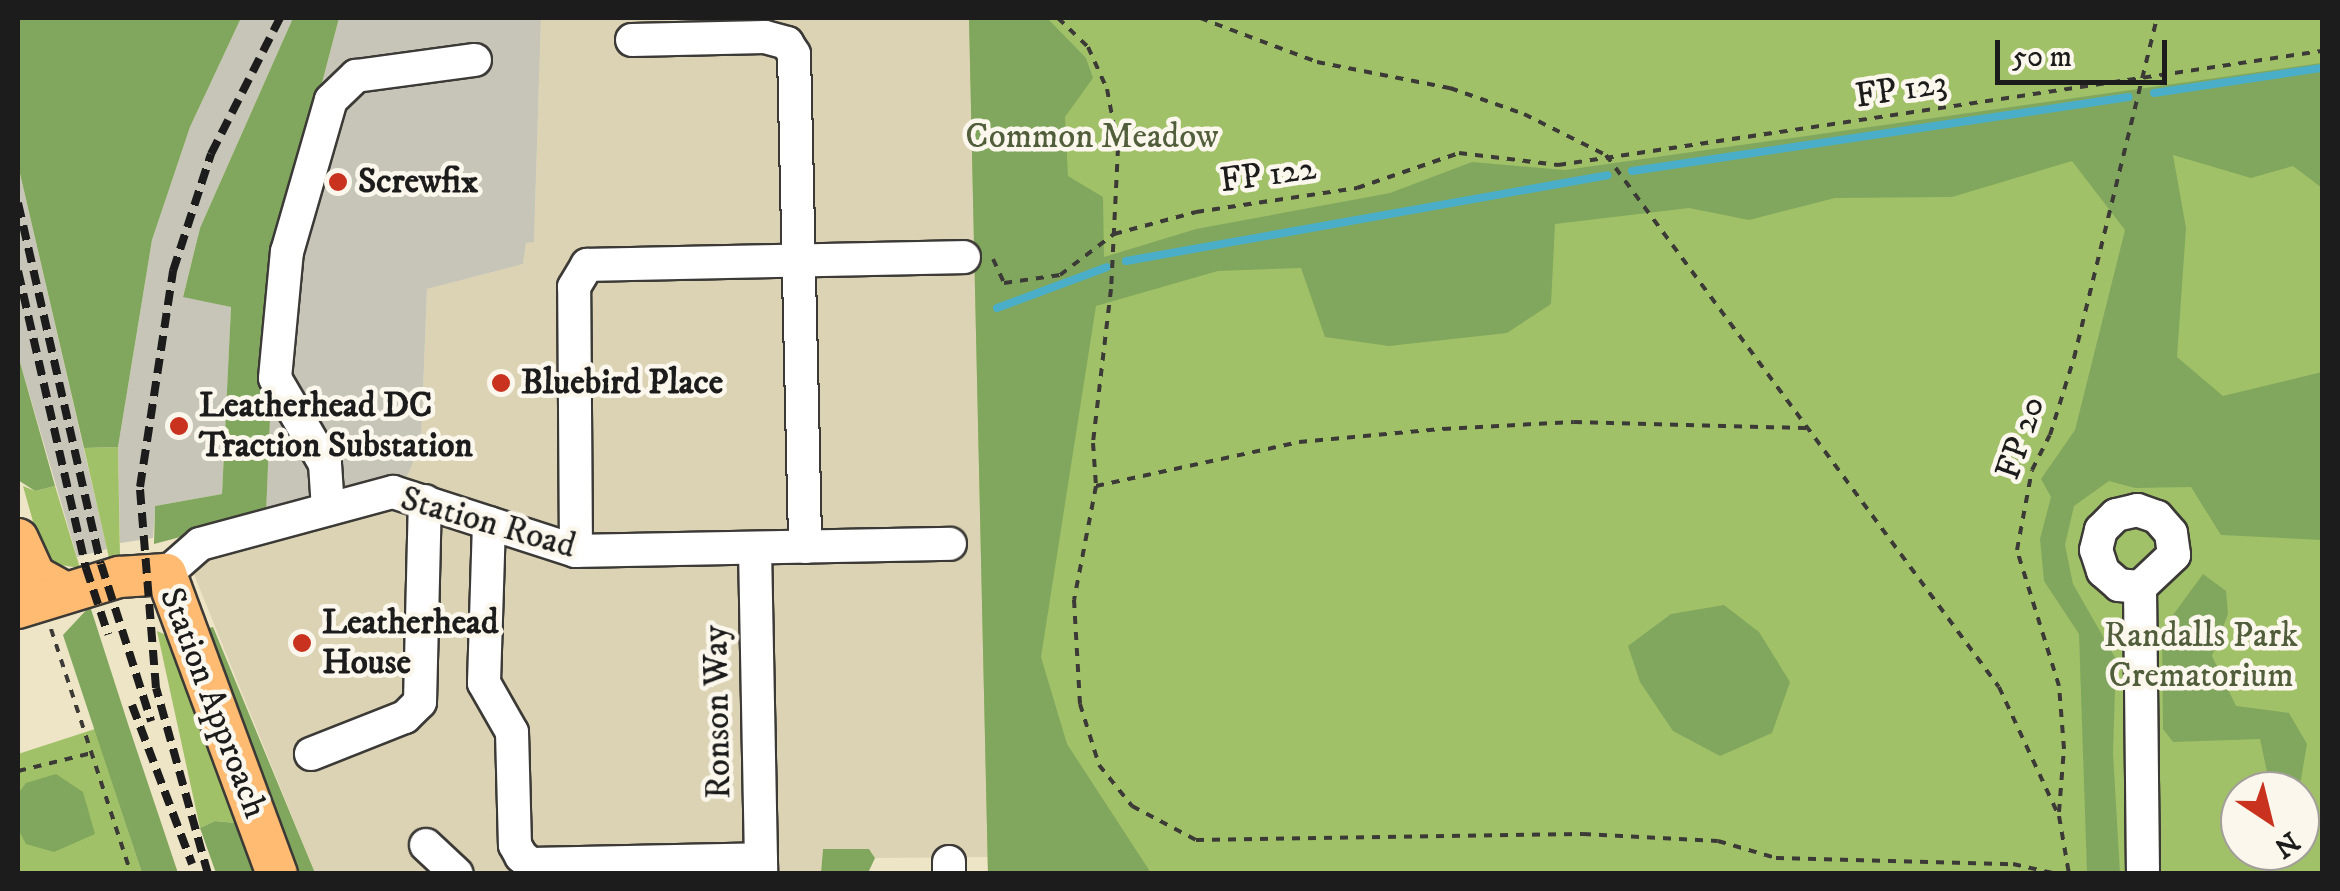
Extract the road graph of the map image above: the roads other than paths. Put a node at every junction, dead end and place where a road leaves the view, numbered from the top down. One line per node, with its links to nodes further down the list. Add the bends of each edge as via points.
1 (632, 40): 4 (street, via 765,37 787,43 796,68)
2 (475, 60): 6 (street, via 356,76 331,100 287,252 275,378 325,464)
3 (964, 257): 4 (street)
4 (797, 258): 9 (street); 11 (street, via 604,262 577,274)
5 (425, 502): 6 (street, Station Road, via 394,492); 7 (street, Station Road); 16 (street, via 420,702 405,717)
6 (328, 509): 13 (street, Station Road, via 200,544)
7 (489, 524): 11 (street, Station Road); 18 (street, via 484,682 512,732 515,845 521,856 531,864)
8 (950, 544): 9 (street, Station Road)
9 (805, 547): 10 (street, Station Road)
10 (755, 548): 11 (street, Station Road); 18 (street, Ronson Way)
11 (576, 551)
12 (20, 562): 15 (main road)
13 (166, 574): 15 (main road, Station Approach, via 154,570); 19 (main road, Station Approach)
14 (2140, 588): 21 (street)
15 (42, 605)
16 (311, 754)
17 (426, 845): 20 (street)
18 (761, 866)
19 (277, 874)
20 (457, 874)
21 (2143, 874)

